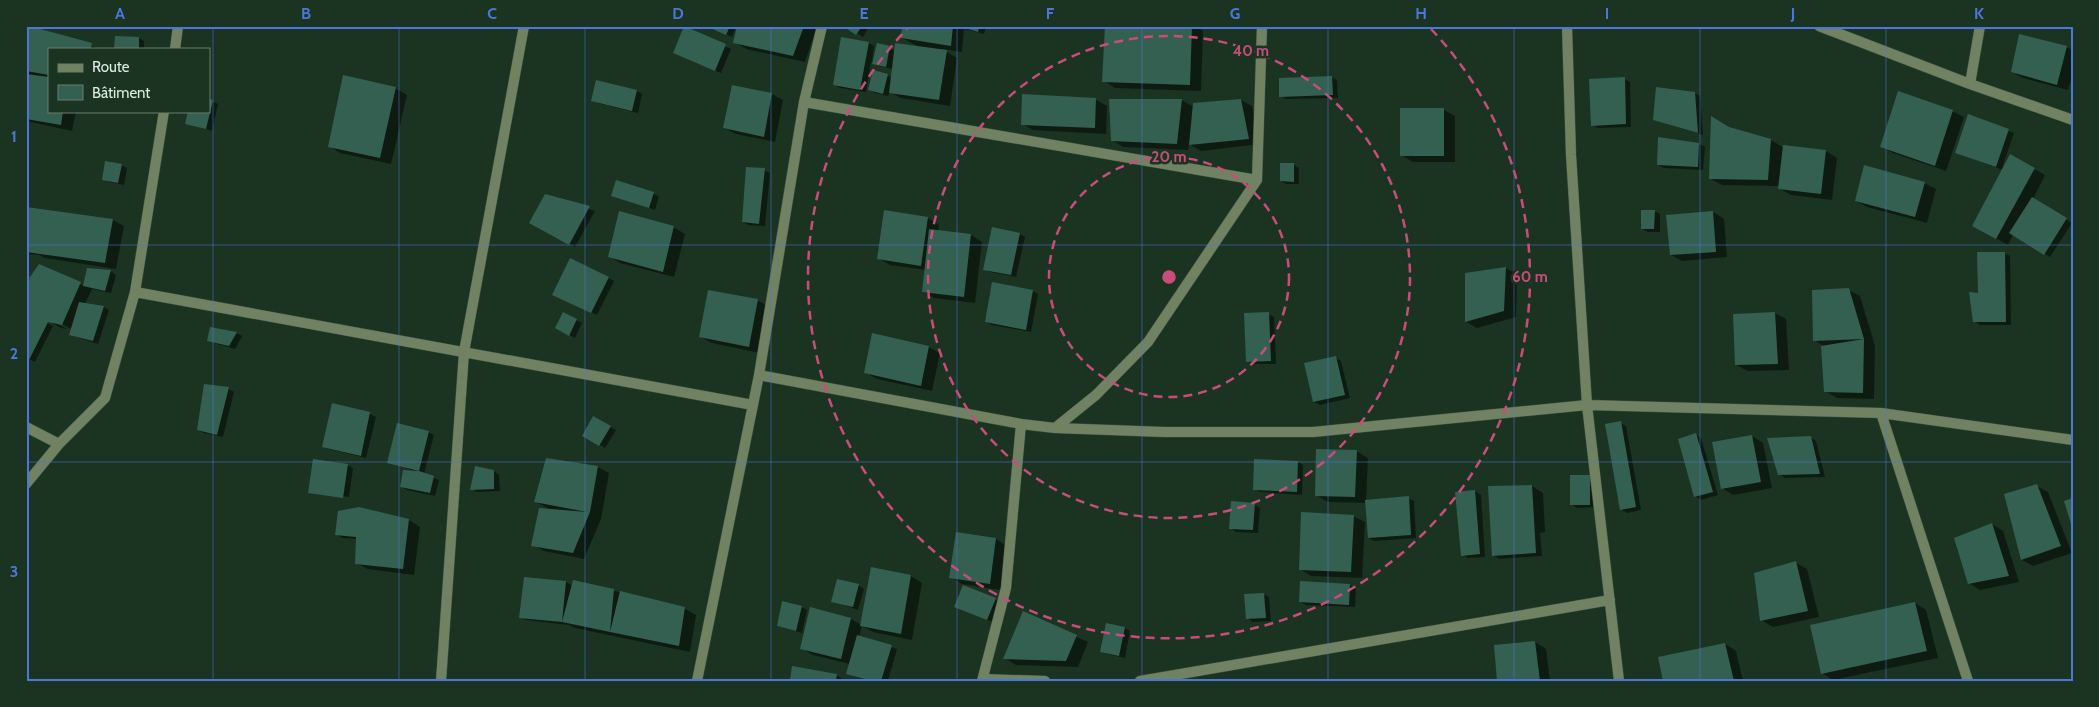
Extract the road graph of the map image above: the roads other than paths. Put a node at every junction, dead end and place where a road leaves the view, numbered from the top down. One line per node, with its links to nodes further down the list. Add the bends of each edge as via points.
1 (178, 26): 8 (street)
2 (524, 26): 15 (street)
3 (822, 26): 10 (street)
4 (1262, 26): 13 (street)
5 (1567, 26): 18 (street, via 1571,155)
6 (1819, 26): 9 (street)
7 (1980, 26): 9 (street)
8 (174, 48)
9 (1970, 84): 12 (street)
10 (804, 102): 13 (street); 16 (street)
11 (164, 112): 14 (street)
12 (2073, 120)
13 (1257, 180): 22 (street, via 1148,342 1096,395)
14 (135, 292): 15 (street); 24 (street, via 105,398)
15 (464, 352): 17 (street); 28 (street)
16 (759, 375): 17 (street); 20 (street)
17 (753, 404): 29 (street)
18 (1587, 405): 19 (street); 22 (street, via 1313,432); 26 (street)
19 (1881, 413): 23 (street); 33 (street)
20 (1021, 424): 22 (street); 27 (street, via 1006,588)
21 (26, 427): 24 (street)
22 (1055, 428)
23 (2073, 440)
24 (59, 444): 25 (street)
25 (26, 484)
26 (1610, 600): 31 (street); 32 (street)
27 (982, 680): 30 (street)
28 (441, 681)
29 (697, 681)
30 (1045, 681)
31 (1140, 681)
32 (1619, 681)
33 (1968, 681)

